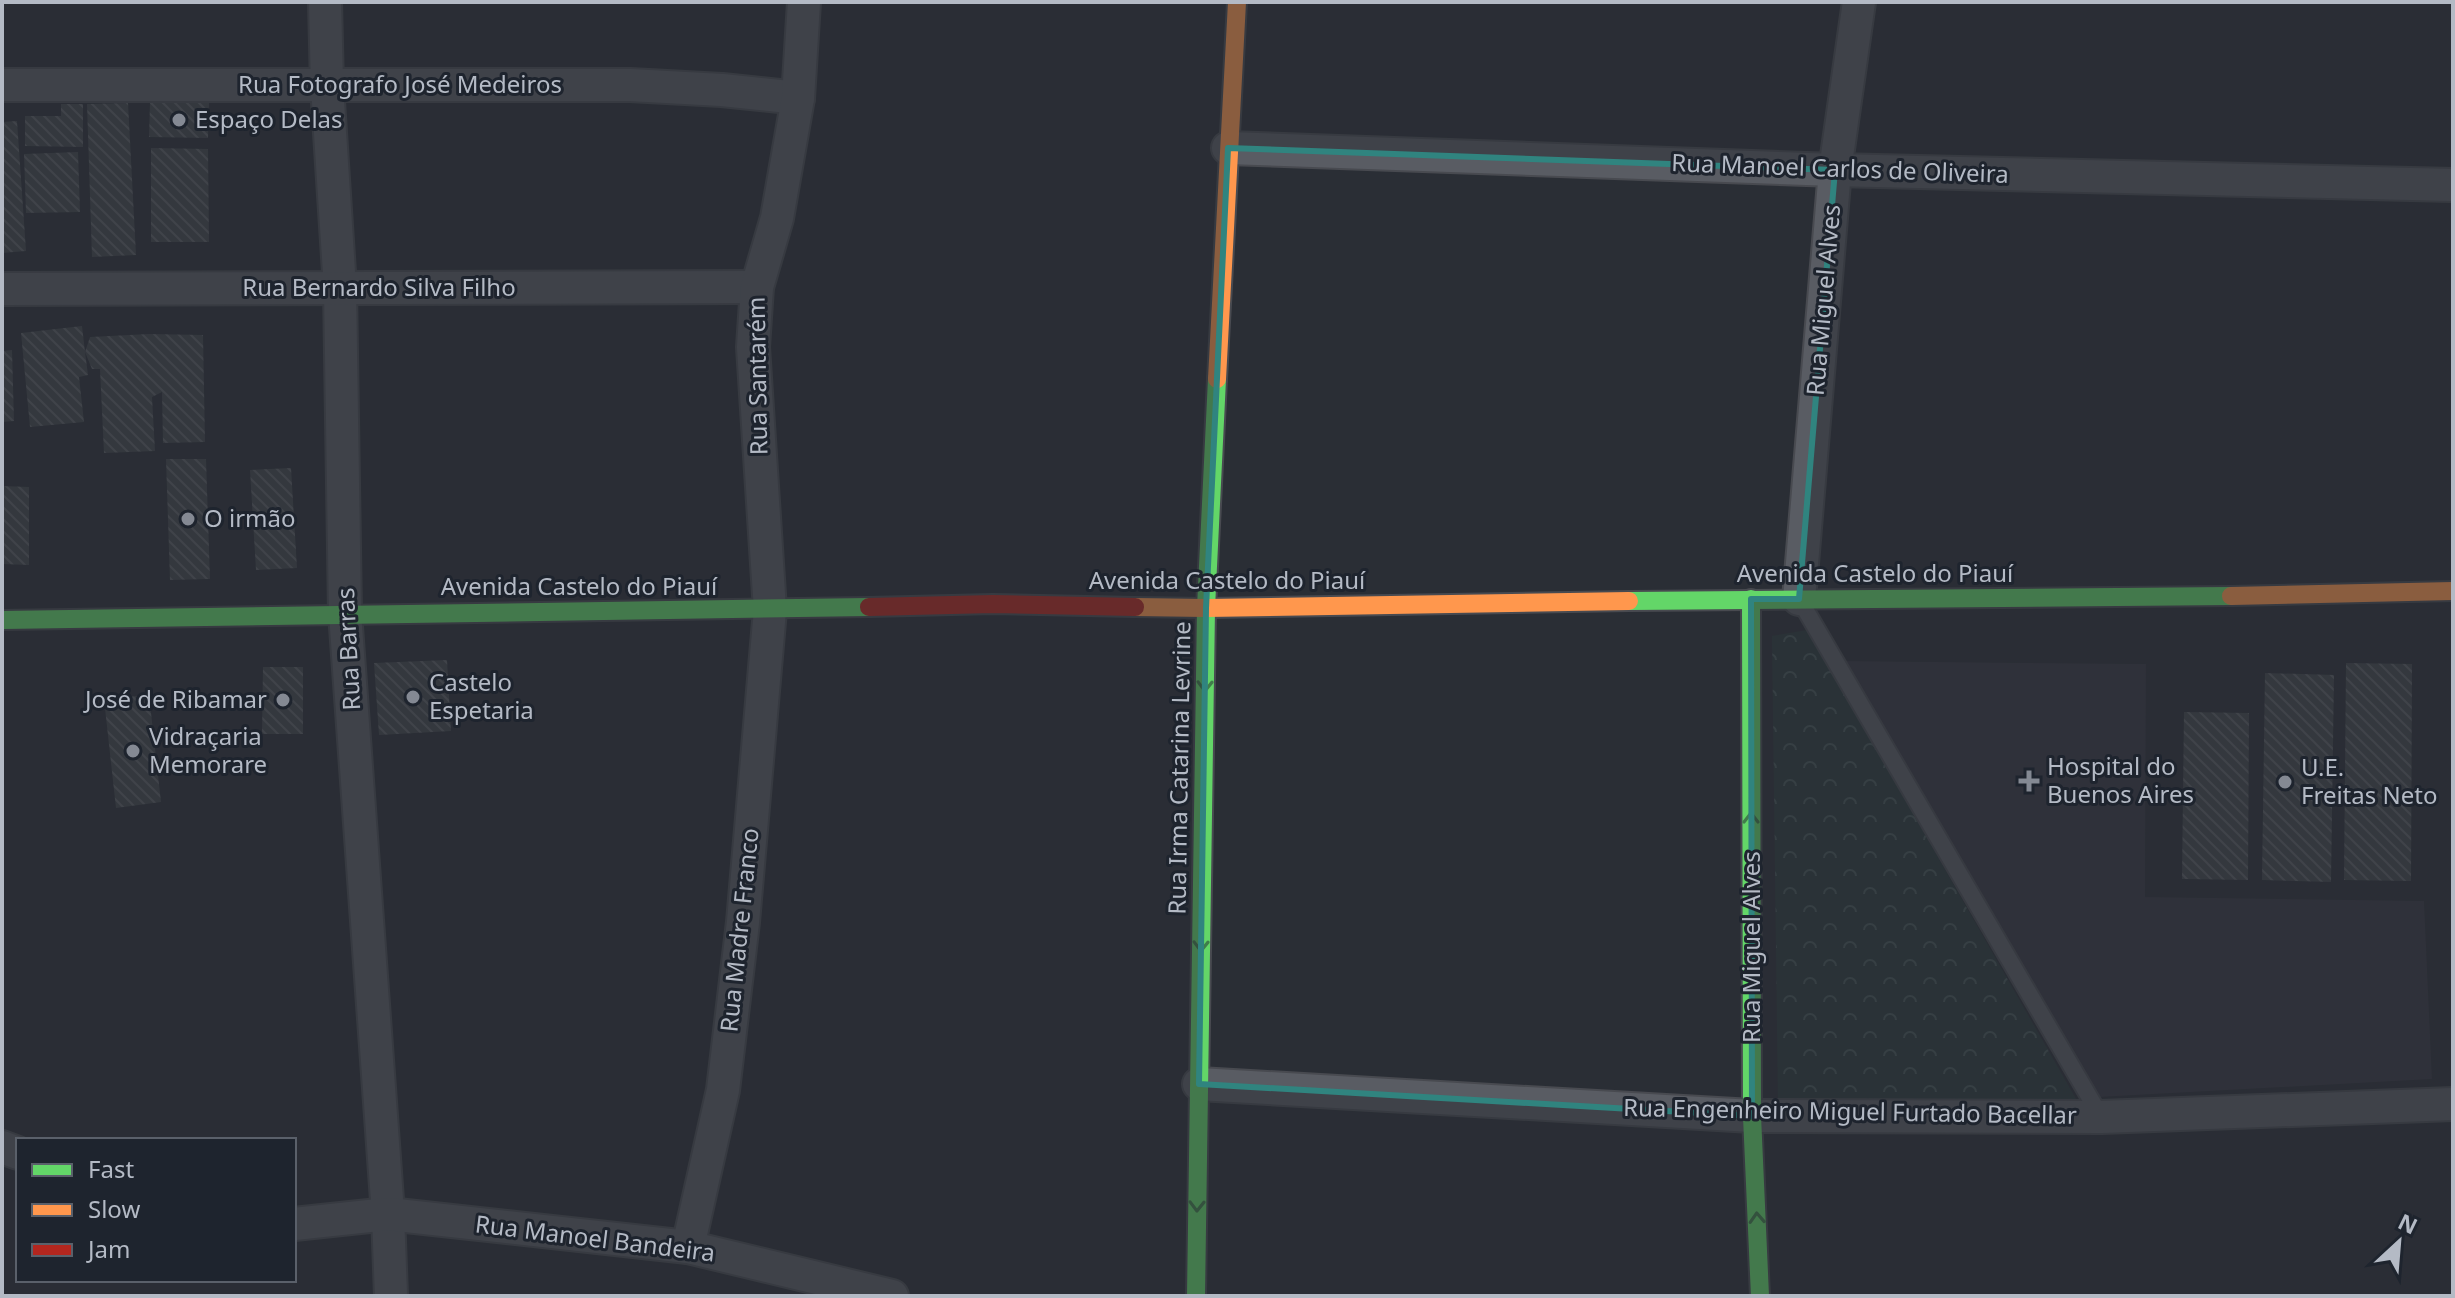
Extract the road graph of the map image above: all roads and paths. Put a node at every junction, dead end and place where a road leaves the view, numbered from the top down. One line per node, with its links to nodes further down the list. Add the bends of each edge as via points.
1 (325, 2): 6 (street, Rua Barras)
2 (804, 2): 7 (street, Rua Santarém)
3 (1237, 2): 8 (main road, Rua Irma Catarina Levrine)
4 (1859, 2): 9 (street, Rua Miguel Alves)
5 (2, 85): 6 (street, Rua Fotografo José Medeiros)
6 (327, 86): 7 (street, Rua Fotografo José Medeiros, via 630,85); 12 (street, Rua Barras)
7 (798, 98): 11 (street, Rua Santarém, via 777,218)
8 (1228, 148): 9 (street, Rua Manoel Carlos de Oliveira); 17 (main road, Rua Irma Catarina Levrine)
9 (1835, 170): 10 (street, Rua Manoel Carlos de Oliveira); 16 (street, Rua Miguel Alves)
10 (2453, 185)
11 (757, 287): 12 (street, Rua Bernardo Silva Filho); 18 (street, Rua Santarém, via 753,347)
12 (340, 288): 13 (street, Rua Bernardo Silva Filho); 19 (street, Rua Barras)
13 (2, 289)
14 (2453, 591): 16 (main road, Avenida Castelo do Piauí)
15 (1751, 599): 16 (main road, Avenida Castelo do Piauí); 17 (main road, Avenida Castelo do Piauí); 23 (main road, Rua Miguel Alves, one-way to 15)
16 (1799, 599): 24 (lane)
17 (1206, 608): 18 (main road, Avenida Castelo do Piauí, via 993,604); 21 (main road, Rua Irma Catarina Levrine, one-way to 21)
18 (770, 610): 19 (main road, Avenida Castelo do Piauí); 27 (street, Rua Madre Franco, via 723,1090)
19 (345, 613): 20 (main road, Avenida Castelo do Piauí); 25 (street, Rua Barras)
20 (2, 620)
21 (1199, 1084): 23 (street, Rua Engenheiro Miguel Furtado Bacellar); 30 (main road, Rua Irma Catarina Levrine, one-way to 30)
22 (2453, 1104): 24 (street, Rua Engenheiro Miguel Furtado Bacellar)
23 (1752, 1116): 24 (street, Rua Engenheiro Miguel Furtado Bacellar); 31 (main road, Rua Miguel Alves, one-way to 23)
24 (2101, 1117)
25 (388, 1214): 26 (street, Rua Manoel Bandeira); 27 (street, Rua Manoel Bandeira); 28 (street, Rua Barras)
26 (296, 1224)
27 (688, 1247): 29 (street, Rua Manoel Bandeira)
28 (391, 1296)
29 (892, 1296)
30 (1196, 1296)
31 (1760, 1296)

